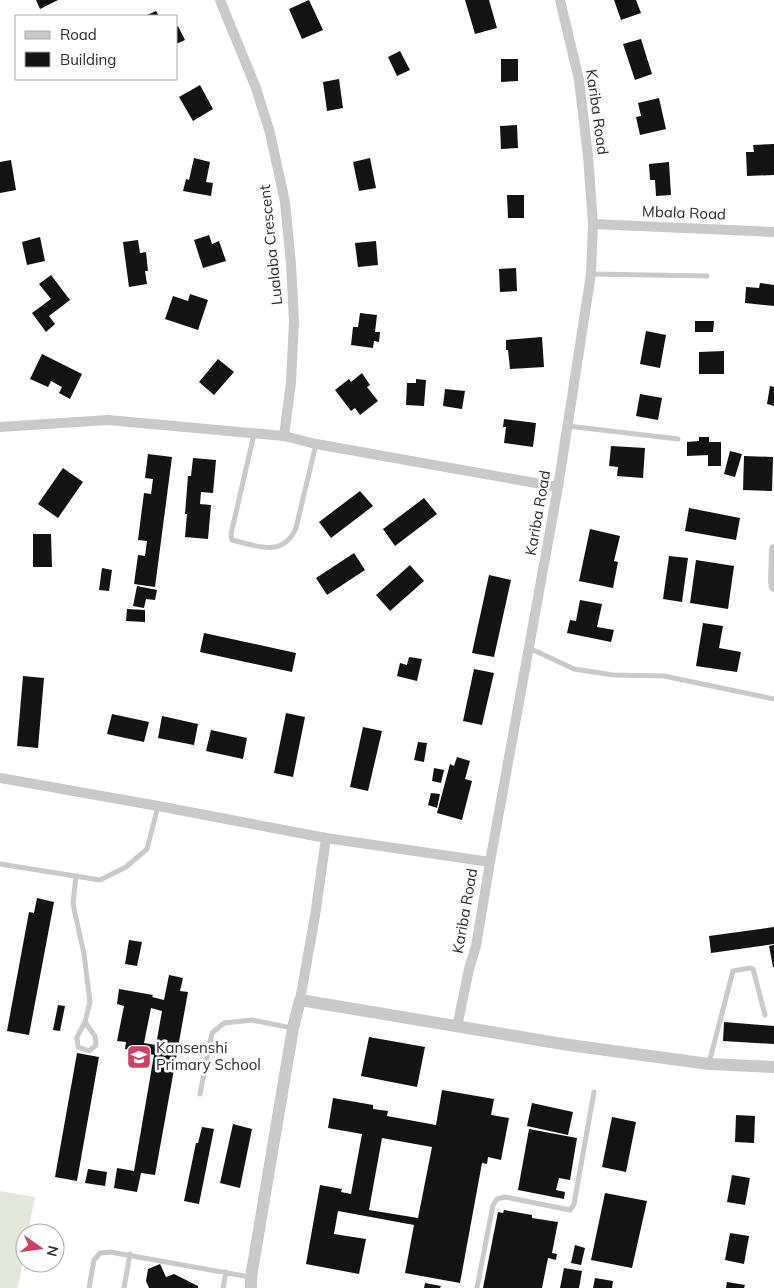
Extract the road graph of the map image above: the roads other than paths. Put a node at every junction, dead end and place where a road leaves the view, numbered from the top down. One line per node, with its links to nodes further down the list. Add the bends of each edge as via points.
1 (220, 0): 10 (street, Lualaba Crescent, via 256,88 285,202 294,321)
2 (560, 0): 3 (street, Kariba Road, via 578,80)
3 (593, 224): 4 (street, Mbala Road); 5 (street, Kariba Road)
4 (774, 232)
5 (591, 274): 6 (lane); 7 (street, Kariba Road)
6 (707, 276)
7 (567, 426): 11 (lane); 13 (street, Kariba Road)
8 (0, 427): 9 (street, via 108,420)
9 (254, 434): 10 (street); 12 (lane, via 231,534 232,540 262,547 273,548 291,538)
10 (284, 436): 12 (street)
11 (678, 439)
12 (316, 444): 13 (street)
13 (558, 487): 16 (street, Kariba Road)
14 (774, 549): 15 (street)
15 (774, 587)
16 (528, 648): 17 (lane, via 574,669 613,675 664,676); 21 (street, Kariba Road)
17 (774, 699)
18 (0, 778): 19 (street)
19 (158, 806): 20 (street); 23 (lane, via 147,849 126,867 100,880)
20 (326, 838): 21 (street); 24 (street)
21 (490, 862): 27 (street, Kariba Road, via 476,946)
22 (0, 864): 23 (lane)
23 (76, 876): 26 (lane, via 73,904 90,1002)
24 (300, 1000): 27 (street); 28 (street)
25 (766, 1015): 29 (lane, via 753,970 732,971)
26 (85, 1022): 26 (lane, via 78,1037 78,1047 89,1051 96,1045 95,1036)
27 (457, 1027): 29 (street)
28 (293, 1028): 32 (lane, via 252,1020 224,1022 212,1033); 35 (street)
29 (709, 1064): 30 (street)
30 (774, 1067)
31 (594, 1092): 39 (lane, via 574,1204 570,1210 505,1197 498,1199 493,1205)
32 (200, 1094)
33 (130, 1254): 34 (lane); 36 (lane, via 100,1253 94,1260); 37 (lane)
34 (226, 1272): 35 (lane); 38 (lane)
35 (251, 1282)
36 (89, 1288)
37 (124, 1288)
38 (223, 1288)
39 (477, 1288)

